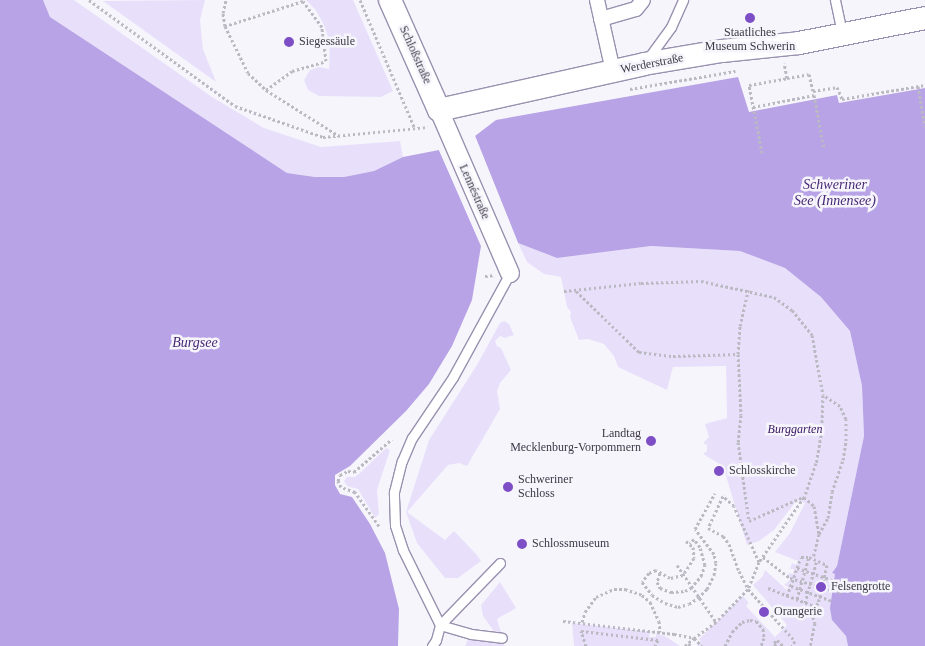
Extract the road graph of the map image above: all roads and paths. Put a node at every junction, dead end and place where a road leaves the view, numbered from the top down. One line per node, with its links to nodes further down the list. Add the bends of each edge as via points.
1 (226, 0): 11 (path, via 222,13)
2 (360, 0): 28 (path)
3 (390, 0): 26 (street, Schloßstraße)
4 (597, 0): 10 (street)
5 (643, 0): 10 (street, via 636,9)
6 (683, 0): 15 (lane, via 672,27)
7 (835, 0): 12 (lane)
8 (92, 1): 29 (path, via 235,106 323,138)
9 (925, 18): 12 (street, Werderstraße)
10 (601, 19): 19 (street)
11 (225, 26): 22 (path, via 248,73); 22 (path, via 302,0 322,27 326,62 292,71)
12 (842, 35): 15 (street, Werderstraße)
13 (794, 61): 14 (path)
14 (784, 63): 16 (path); 18 (path)
15 (644, 64): 19 (street, Werderstraße)
16 (776, 64)
17 (740, 70): 19 (path)
18 (787, 78): 23 (path, via 809,74); 25 (path, via 748,85)
19 (618, 81): 26 (street, Werderstraße)
20 (925, 85): 21 (path)
21 (918, 86): 23 (path, via 842,99 837,87); 27 (path)
22 (266, 90): 29 (path)
23 (813, 91): 24 (path)
24 (814, 96): 25 (path); 30 (path)
25 (753, 107): 31 (path)
26 (436, 118): 28 (path); 32 (street, Lennéstraße, via 453,144)
27 (925, 126)
28 (415, 129): 29 (path)
29 (339, 136)
30 (824, 148)
31 (762, 153)
32 (510, 273): 78 (lane, via 453,377 412,438 394,492 395,525 403,550)
33 (748, 290): 35 (path, via 701,281 642,283); 36 (path); 37 (path, via 774,298 792,310 812,335)
34 (564, 291): 35 (path)
35 (576, 291): 36 (path, via 639,352 673,356)
36 (738, 354): 40 (path, via 741,415 738,442 749,521)
37 (823, 395): 40 (path, via 822,430 816,463); 42 (path, via 840,406 846,419 846,441 828,518)
38 (392, 439): 41 (path, via 354,472 348,471 340,476 338,481 341,487 355,492)
39 (715, 493): 70 (path, via 695,529 714,554 716,563 707,589)
40 (804, 496): 42 (path, via 814,506); 43 (path)
41 (379, 526)
42 (820, 534): 44 (path)
43 (763, 557): 45 (path); 61 (path, via 790,578 838,592)
44 (813, 559): 48 (path, via 801,557); 49 (path); 52 (path); 55 (path, via 827,565)
45 (759, 562): 65 (path); 65 (path, via 734,506 723,496 708,528 723,536 729,544)
46 (500, 563): 78 (lane)
47 (677, 565): 51 (path)
48 (797, 568): 49 (path); 54 (path)
49 (805, 571): 52 (path); 56 (path)
50 (660, 574): 51 (path, via 670,578); 62 (path, via 657,582 660,588 671,592); 70 (path, via 656,570 649,572 642,582 652,596 678,607)
51 (683, 574): 62 (path); 62 (path, via 694,558 694,547 688,542 694,539 705,565)
52 (814, 574): 55 (path); 58 (path)
53 (788, 575): 54 (path)
54 (794, 577): 56 (path); 59 (path)
55 (824, 577): 57 (path); 60 (path)
56 (802, 580): 58 (path); 64 (path)
57 (834, 581)
58 (811, 583): 60 (path); 67 (path)
59 (791, 586): 64 (path); 68 (path)
60 (822, 586): 66 (path); 69 (path)
61 (847, 586)
62 (692, 588): 70 (path)
63 (768, 588): 68 (path)
64 (799, 589): 67 (path); 71 (path)
65 (748, 590): 77 (path); 93 (path, via 795,641)
66 (834, 590)
67 (808, 593): 69 (path); 72 (path)
68 (787, 596): 71 (path)
69 (819, 597): 73 (path); 74 (path)
70 (698, 598): 77 (path)
71 (797, 599): 72 (path)
72 (805, 602): 74 (path)
73 (832, 602)
74 (814, 606): 94 (path, via 815,623)
75 (563, 621): 76 (path)
76 (582, 622): 79 (path); 79 (path, via 596,597 614,589 625,589 642,595 650,602 659,621)
77 (716, 622): 81 (path)
78 (440, 625): 80 (lane, via 470,634); 83 (lane)
79 (660, 632): 81 (path)
80 (502, 638)
81 (694, 638): 86 (path, bridge); 88 (path)
82 (690, 641): 87 (path)
83 (432, 646)
84 (586, 646): 85 (path, via 582,632 658,640)
85 (656, 646)
86 (685, 646)
87 (689, 646)
88 (702, 646)
89 (726, 646): 90 (path, via 732,632 742,622 750,620 763,629)
90 (761, 646)
91 (776, 646): 92 (path, via 776,640)
92 (783, 646)
93 (792, 646)
94 (810, 646)

